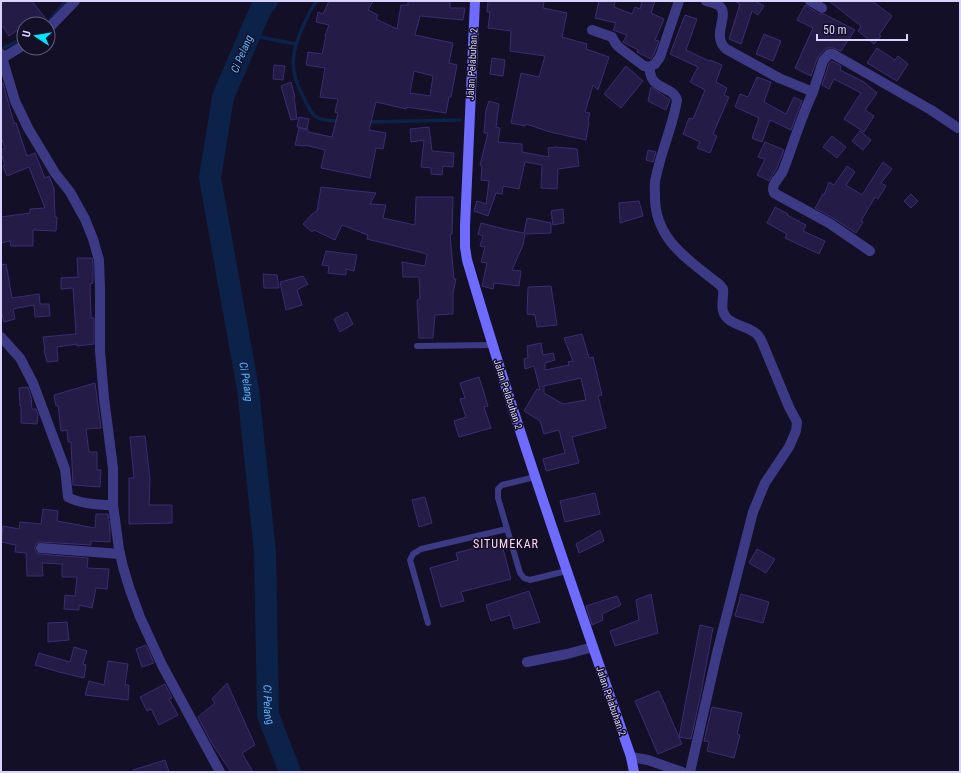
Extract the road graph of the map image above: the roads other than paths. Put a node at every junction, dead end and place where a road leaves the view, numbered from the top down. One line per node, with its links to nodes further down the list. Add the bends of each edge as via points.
1 (75, 1): 8 (street)
2 (475, 1): 17 (main road, Jalan Pelabuhan 2, via 466,173 465,247)
3 (679, 1): 12 (street, via 660,57)
4 (706, 1): 6 (street)
5 (810, 1): 7 (street)
6 (721, 3): 13 (street, via 723,19 719,35 722,45 779,78)
7 (822, 8)
8 (56, 21)
9 (592, 30): 12 (street, via 612,37 620,48)
10 (16, 49): 11 (street)
11 (2, 57): 20 (street, via 15,101 28,128 85,219 99,260 100,351 113,468)
12 (649, 67): 32 (street, via 652,79 674,94 677,100 655,178 659,221 667,237 684,257 720,284 723,289 722,309 726,317 758,335 797,422 792,440 765,483 753,512 716,652)
13 (813, 92): 14 (street, via 823,61 829,54 833,54); 15 (street, via 773,190 777,195 835,227)
14 (958, 128)
15 (870, 251)
16 (1, 337): 20 (street, via 20,358 33,383 65,469 68,496 72,499)
17 (492, 345): 18 (lane); 19 (main road, Jalan Pelabuhan 2)
18 (417, 346)
19 (535, 477): 21 (lane, via 502,485 498,489); 24 (main road, Jalan Pelabuhan 2)
20 (113, 505): 23 (street)
21 (507, 529): 24 (lane, via 520,573 524,578 530,580); 25 (lane, via 421,549 413,554 410,560)
22 (41, 548): 23 (street)
23 (120, 554): 29 (street, via 130,590 149,638)
24 (566, 571): 26 (main road, Jalan Pelabuhan 2)
25 (428, 623)
26 (593, 647): 27 (street); 28 (main road, Jalan Pelabuhan 2)
27 (527, 662)
28 (631, 757): 30 (main road, Jalan Pelabuhan 2); 31 (street)
29 (220, 772)
30 (634, 772)
31 (682, 772)
32 (690, 772)

